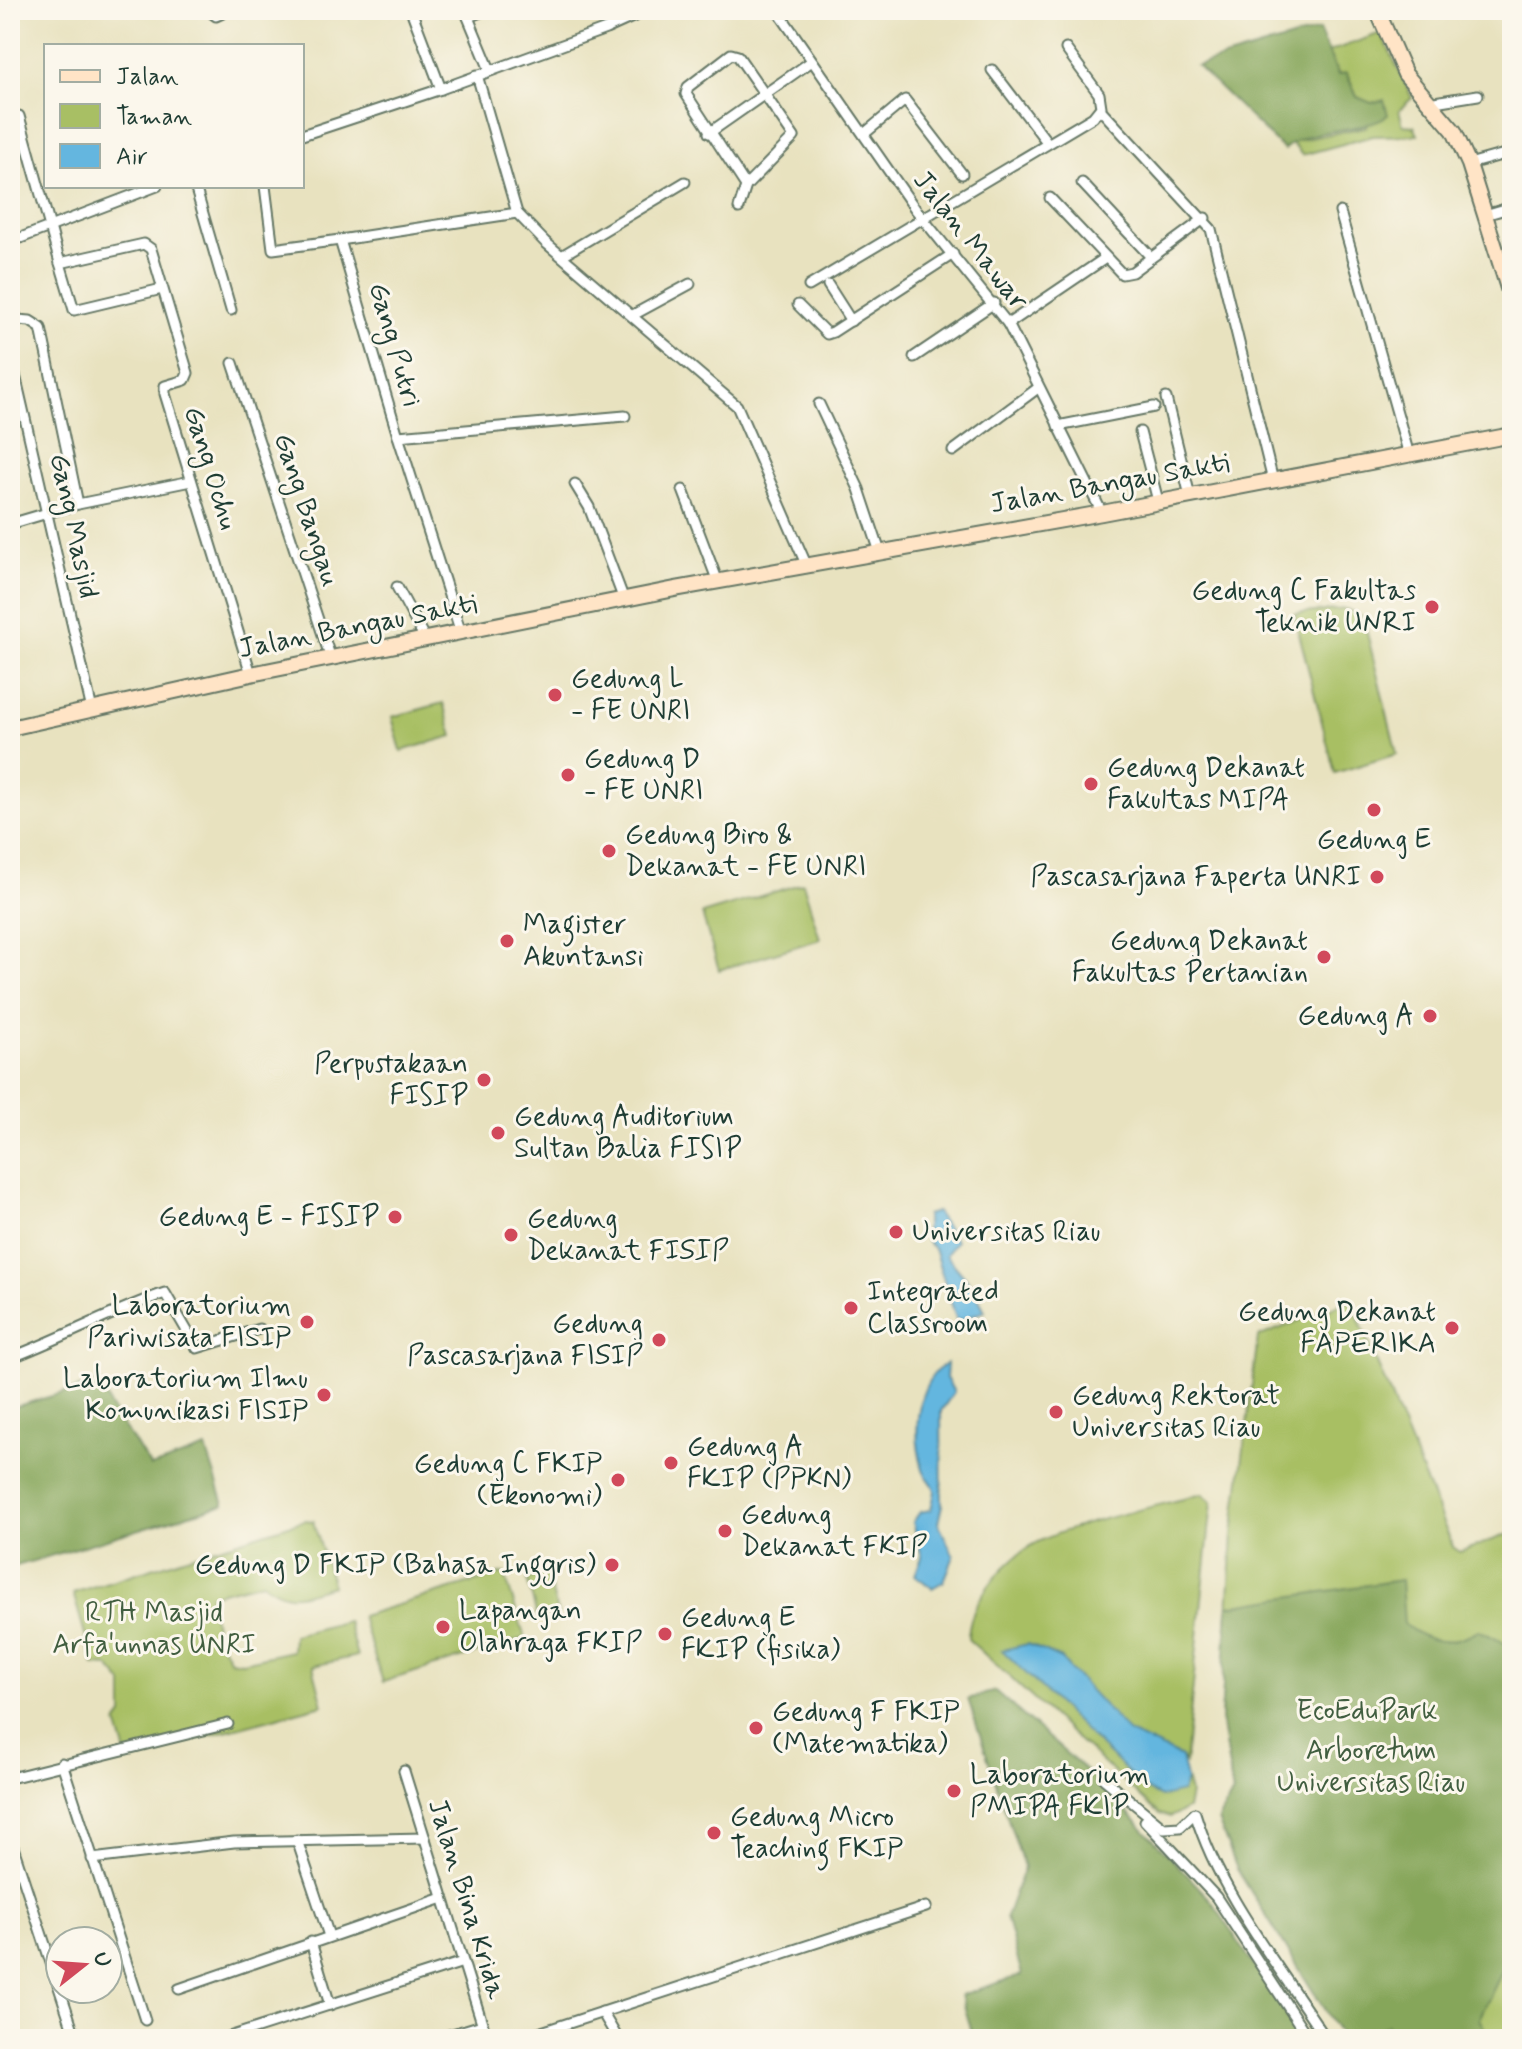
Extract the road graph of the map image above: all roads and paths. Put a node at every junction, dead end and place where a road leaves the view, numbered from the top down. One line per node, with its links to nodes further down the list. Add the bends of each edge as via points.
1 (229, 10): 7 (street)
2 (411, 10): 14 (street)
3 (486, 10): 8 (street)
4 (648, 10): 11 (street)
5 (777, 10): 10 (street, Jalan Mawar)
6 (1377, 10): 17 (street, via 1405,74)
7 (212, 13)
8 (467, 13): 11 (street)
9 (1066, 49): 18 (street, via 1099,94)
10 (812, 61): 15 (street); 22 (street, Jalan Mawar)
11 (490, 70): 13 (street)
12 (992, 70): 23 (street)
13 (477, 75): 14 (street); 37 (street)
14 (441, 89): 21 (street)
15 (765, 92): 20 (street); 20 (street, via 738,56 726,55 687,91); 29 (street, via 794,137)
16 (1478, 95): 17 (street)
17 (1428, 103): 25 (street, via 1454,131)
18 (1100, 109): 23 (street); 40 (street)
19 (19, 116): 41 (street)
20 (709, 133): 29 (street)
21 (304, 134)
22 (864, 134): 26 (street, via 905,100); 39 (street, Jalan Mawar)
23 (1047, 142): 39 (street)
24 (1512, 152): 25 (street)
25 (1469, 164): 38 (street)
26 (962, 174)
27 (685, 182): 45 (street)
28 (1082, 183): 46 (street)
29 (746, 186): 35 (street)
30 (196, 188): 57 (street)
31 (265, 188): 42 (street, via 273,249)
32 (135, 190): 41 (street)
33 (1050, 198): 47 (street)
34 (1512, 207): 38 (street)
35 (739, 208)
36 (1340, 212): 74 (street)
37 (517, 213): 42 (street); 45 (street)
38 (1485, 215): 53 (street)
39 (921, 216): 44 (street, Jalan Mawar); 51 (street)
40 (1205, 218): 46 (street); 76 (street, via 1223,269)
41 (50, 227): 43 (street); 48 (street)
42 (340, 240): 72 (street, Gang Putri)
43 (10, 242)
44 (953, 254): 54 (street, Jalan Mawar); 59 (street)
45 (563, 255): 58 (street)
46 (1151, 257): 47 (street, via 1125,275)
47 (1104, 259): 60 (street)
48 (60, 263): 52 (street, via 148,245); 52 (street, via 74,310)
49 (690, 284): 58 (street)
50 (828, 285): 59 (street)
51 (809, 286)
52 (162, 289): 75 (street, Gang Ochu, via 188,373 185,380 165,386 165,394)
53 (1512, 301)
54 (994, 303): 60 (street, Jalan Mawar); 62 (street)
55 (10, 305): 81 (street, via 18,320 41,328)
56 (798, 305): 59 (street, via 827,334)
57 (231, 310)
58 (633, 315): 86 (street, via 737,406)
59 (851, 321)
60 (1008, 324): 64 (street, Jalan Mawar)
61 (10, 353): 82 (street, Gang Masjid)
62 (914, 357)
63 (233, 363): 92 (street, Gang Bangau)
64 (1038, 388): 69 (street, Jalan Mawar); 73 (street)
65 (1166, 398): 79 (street)
66 (819, 404): 85 (street, via 859,489)
67 (1154, 407): 69 (street)
68 (625, 416): 72 (street)
69 (1058, 426): 83 (street, Jalan Mawar)
70 (1140, 432): 80 (street)
71 (1512, 435): 74 (street, Jalan Bangau Sakti)
72 (398, 436): 90 (street, Gang Putri)
73 (953, 451)
74 (1409, 455): 76 (street, Jalan Bangau Sakti)
75 (191, 481): 81 (street); 93 (street, Gang Ochu)
76 (1273, 481): 79 (street, Jalan Bangau Sakti)
77 (575, 484): 89 (street)
78 (683, 490): 87 (street)
79 (1190, 496): 80 (street, Jalan Bangau Sakti)
80 (1158, 501): 83 (street, Jalan Bangau Sakti)
81 (78, 504): 82 (street)
82 (45, 513): 84 (street); 94 (street, Gang Masjid)
83 (1102, 513): 85 (street, Jalan Bangau Sakti)
84 (10, 524)
85 (880, 552): 86 (street, Jalan Bangau Sakti)
86 (806, 564): 87 (street, Jalan Bangau Sakti)
87 (718, 582): 89 (street, Jalan Bangau Sakti)
88 (397, 587): 91 (street)
89 (624, 600): 90 (street, Jalan Bangau Sakti)
90 (461, 633): 91 (street, Jalan Bangau Sakti)
91 (425, 639): 92 (street, Jalan Bangau Sakti)
92 (331, 659): 93 (street, Jalan Bangau Sakti)
93 (251, 674): 94 (street, Jalan Bangau Sakti)
94 (92, 710): 95 (street, Jalan Bangau Sakti)
95 (10, 728)
96 (259, 1329): 97 (street, via 197,1348 165,1293)
97 (10, 1358)
98 (228, 1724): 99 (street)
99 (62, 1763): 101 (street); 105 (street)
100 (404, 1771): 103 (street, Jalan Bina Krida)
101 (10, 1778)
102 (10, 1838): 116 (street)
103 (425, 1838): 104 (street); 106 (street, Jalan Bina Krida)
104 (297, 1840): 105 (street); 108 (street)
105 (92, 1859): 114 (street)
106 (443, 1898): 108 (street); 110 (street, Jalan Bina Krida)
107 (926, 1907): 113 (street)
108 (329, 1936): 109 (street)
109 (311, 1942): 111 (street); 112 (street)
110 (463, 1962): 112 (street); 115 (street, Jalan Bina Krida)
111 (179, 1989)
112 (330, 2005): 117 (street)
113 (602, 2012): 120 (street); 121 (street)
114 (145, 2020)
115 (482, 2025): 118 (street); 119 (street, Jalan Bina Krida)
116 (76, 2039)
117 (223, 2039)
118 (436, 2039)
119 (487, 2039)
120 (520, 2039)
121 (618, 2039)
122 (1309, 2039): 123 (street, via 1216,1897 1104,1779 1164,1828 1180,1827 1195,1813 1226,1884)
123 (1326, 2039)

